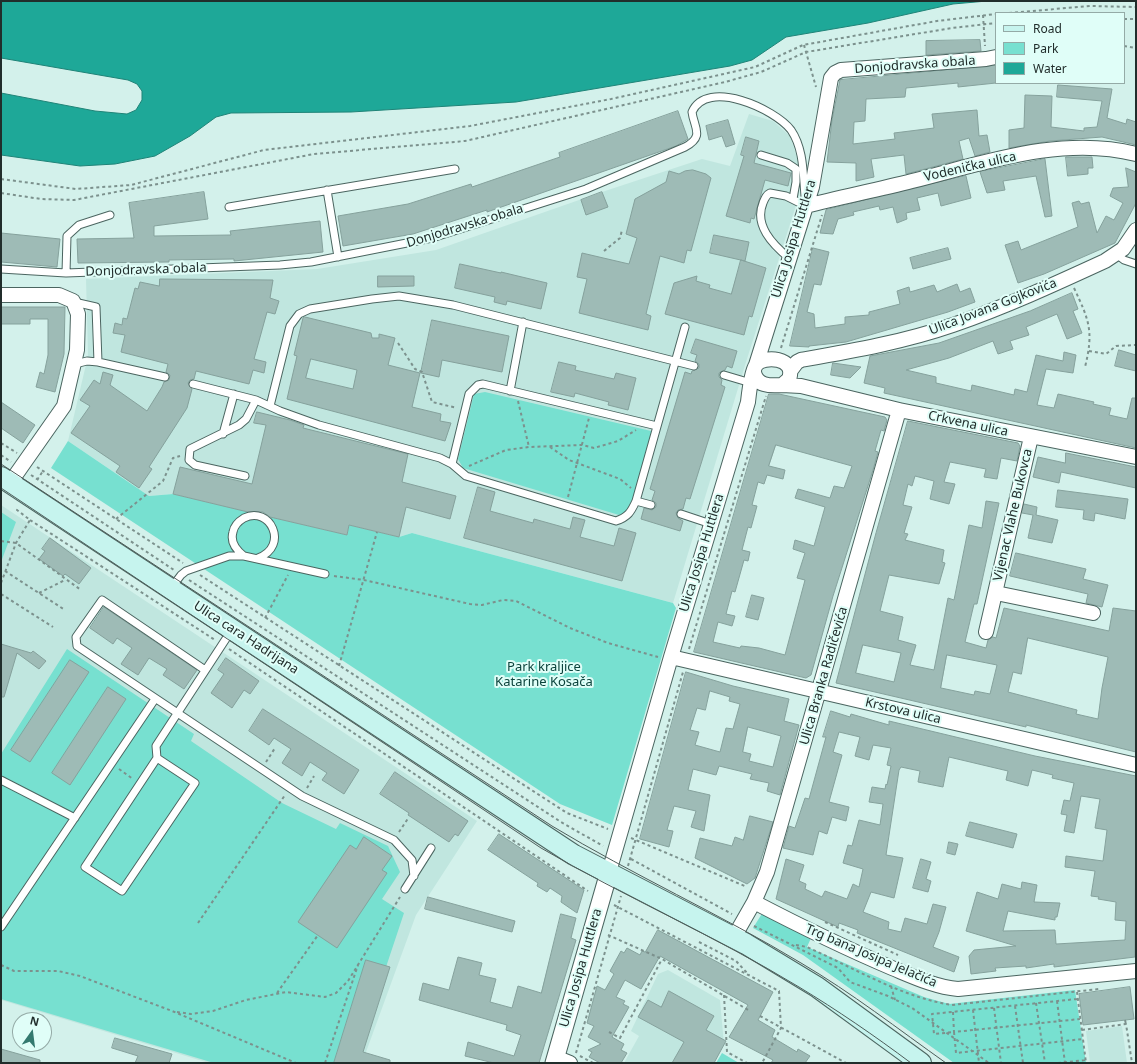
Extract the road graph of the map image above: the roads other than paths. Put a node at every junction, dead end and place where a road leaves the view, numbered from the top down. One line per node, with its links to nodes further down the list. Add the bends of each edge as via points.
1 (995, 57): 2 (street, Donjodravska obala, via 841,70)
2 (834, 73): 8 (street, Ulica Josipa Huttlera)
3 (1136, 154): 8 (street, Vodenička ulica, via 1104,148 1059,148)
4 (762, 155): 7 (lane, via 787,163 796,169)
5 (455, 169): 6 (lane)
6 (327, 190): 9 (lane); 13 (lane)
7 (793, 199): 8 (lane); 14 (lane, via 770,193 766,195 761,209 761,224 778,249)
8 (806, 206): 13 (lane, Donjodravska obala, via 803,161 791,130 767,110 742,100 716,97 694,106 692,112 697,129 693,143 586,189 432,238); 14 (street, Ulica Josipa Huttlera)
9 (228, 207)
10 (110, 215): 17 (lane, via 79,225 67,236)
11 (1136, 230): 12 (street, Ulica Jovana Gojkovića, via 1123,249)
12 (1116, 254): 15 (lane); 31 (street, Ulica Jovana Gojkovića, via 1105,262 1069,278 952,325 855,350 801,360)
13 (338, 257): 17 (lane, Donjodravska obala, via 280,265)
14 (789, 258): 22 (street, Ulica Josipa Huttlera)
15 (1136, 264)
16 (1, 269): 17 (lane, Donjodravska obala)
17 (66, 273)
18 (1, 295): 19 (street, via 59,295)
19 (73, 301): 25 (lane, via 96,307); 26 (street, via 78,314)
20 (523, 322): 23 (lane); 33 (lane); 37 (lane, via 453,305 398,296 310,309 299,314 290,326)
21 (686, 327): 23 (lane)
22 (764, 334): 24 (street, Ulica Josipa Huttlera, via 769,356); 28 (street, Ulica Josipa Huttlera)
23 (676, 360): 27 (lane); 39 (lane)
24 (776, 361): 28 (street, via 765,360); 31 (street, via 788,364)
25 (98, 362): 26 (lane); 30 (lane)
26 (75, 364): 44 (street, via 64,406)
27 (694, 366)
28 (754, 373): 29 (lane); 31 (street, via 756,379); 36 (street, Ulica Josipa Huttlera)
29 (724, 375)
30 (165, 377)
31 (780, 380): 36 (street, Ulica Josipa Huttlera, via 758,389); 38 (street, Crkvena ulica)
32 (193, 384): 34 (lane)
33 (513, 391): 39 (lane); 43 (lane, via 483,384 478,385 469,394)
34 (234, 394): 35 (lane); 40 (lane)
35 (256, 400): 37 (lane); 40 (lane, via 246,419)
36 (748, 402): 49 (street, Ulica Josipa Huttlera)
37 (270, 406): 43 (lane, via 319,425 440,458)
38 (899, 410): 41 (street, Crkvena ulica); 60 (street, Ulica Branka Radičevića)
39 (657, 426): 46 (lane)
40 (223, 434): 45 (lane, via 190,449 189,460 195,465)
41 (1031, 437): 42 (street, Crkvena ulica); 54 (street, Vijenac Vlahe Bukovca)
42 (1136, 457)
43 (452, 464): 46 (lane, via 466,476 616,521 626,517)
44 (15, 472): 53 (main road, Ulica cara Hadrijana, via 32,487)
45 (245, 476)
46 (636, 501): 47 (lane)
47 (651, 505)
48 (681, 514): 49 (lane)
49 (711, 524): 58 (street, Ulica Josipa Huttlera)
50 (244, 556): 51 (lane); 51 (lane, via 234,546 233,532 240,520 253,515 260,516 271,525 275,538 270,551); 53 (lane, via 229,556 191,569)
51 (258, 558): 52 (lane)
52 (325, 574)
53 (176, 582): 57 (main road, Ulica cara Hadrijana)
54 (996, 593): 55 (street, Vijenac Vlahe Bukovca); 56 (street, Vijenac Vlahe Bukovca)
55 (1093, 613)
56 (986, 632)
57 (227, 637): 59 (lane); 69 (main road, Ulica cara Hadrijana, via 574,855)
58 (665, 657): 60 (street, Krstova ulica); 69 (street, via 615,851)
59 (205, 670): 61 (lane, via 102,600 76,637 77,646); 62 (lane)
60 (820, 692): 64 (street, Krstova ulica); 71 (street, Ulica Branka Radičevića, via 767,872)
61 (155, 699): 62 (lane); 66 (lane)
62 (177, 714): 63 (lane, via 156,746); 68 (lane, via 302,796 394,840 412,860)
63 (157, 758): 63 (lane, via 194,783 122,891 85,867)
64 (1136, 765)
65 (1, 780): 66 (lane)
66 (75, 818): 72 (lane)
67 (431, 848): 68 (lane)
68 (414, 876): 70 (lane)
69 (617, 876): 73 (main road); 75 (street, Ulica Josipa Huttlera, via 601,899)
70 (405, 889)
71 (757, 897): 73 (street, Ulica Branka Radičevića); 74 (street, Trg bana Josipa Jelačića, via 815,933 878,962 947,988)
72 (1, 927)
73 (739, 929): 76 (main road)
74 (1136, 971)
75 (566, 1059)
76 (921, 1063)

